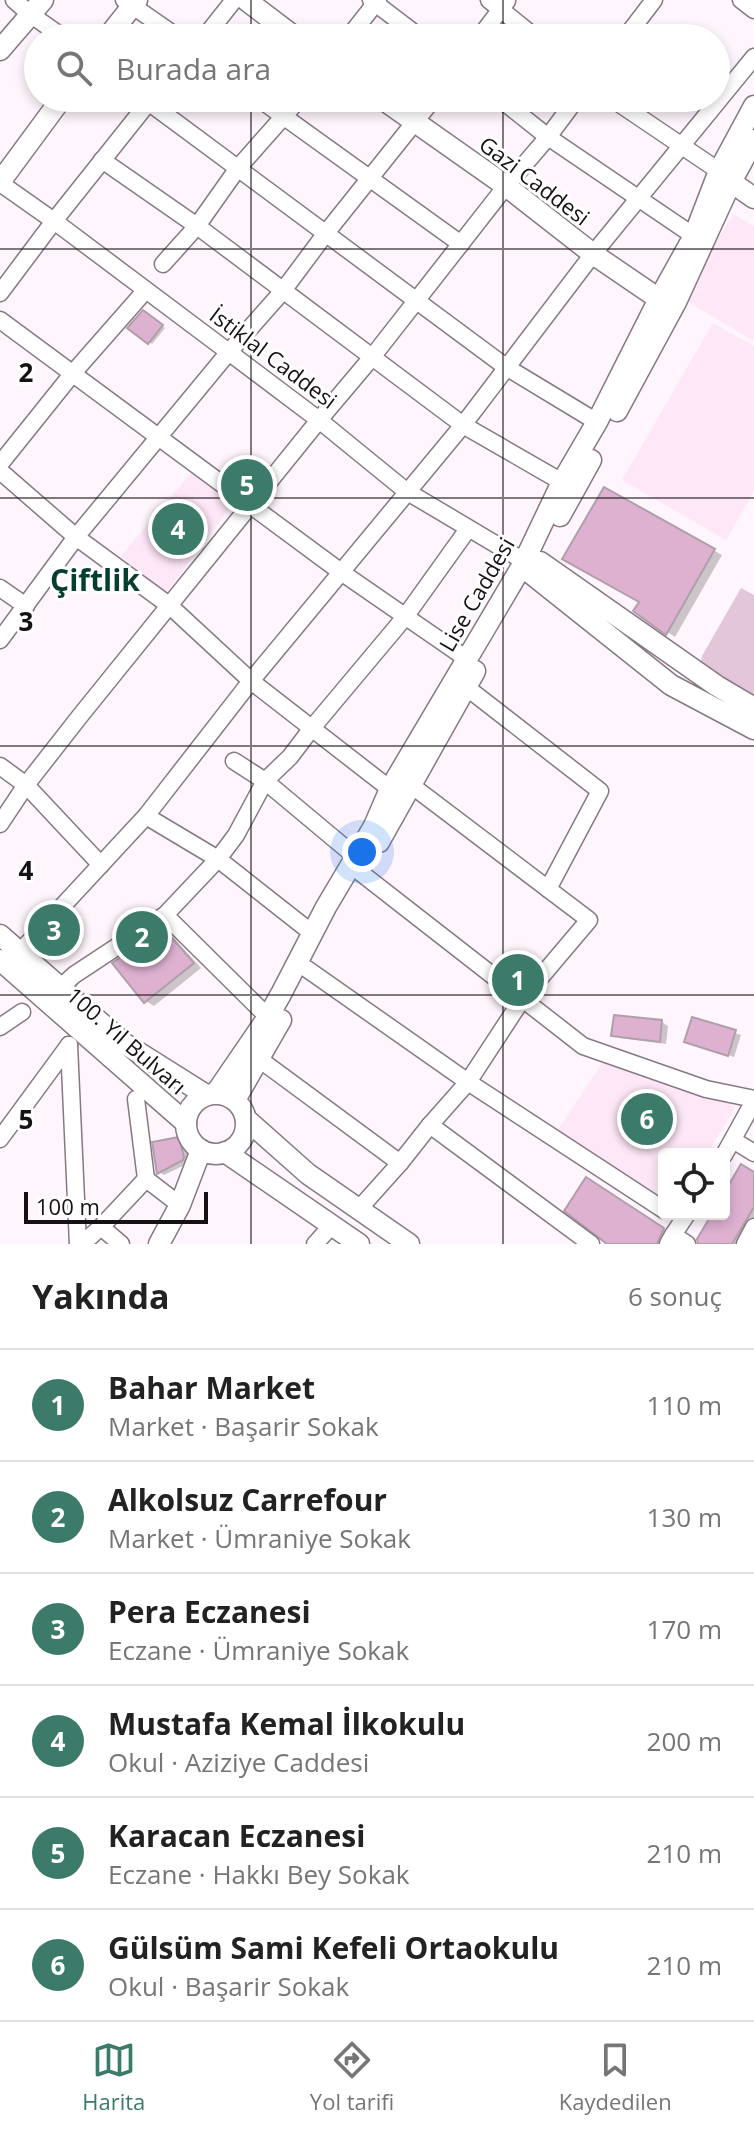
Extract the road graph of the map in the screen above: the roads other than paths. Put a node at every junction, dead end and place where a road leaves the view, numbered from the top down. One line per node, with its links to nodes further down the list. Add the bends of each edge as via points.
1 (14, 0): 9 (street)
2 (234, 0): 14 (street)
3 (246, 0): 15 (main road)
4 (654, 0): 20 (street)
5 (741, 0): 10 (street)
6 (375, 1): 16 (street); 17 (street)
7 (131, 2): 12 (main road); 13 (street)
8 (499, 3): 18 (street); 19 (street)
9 (36, 7): 11 (street); 21 (main road)
10 (754, 10)
11 (51, 24)
12 (116, 24)
13 (160, 24)
14 (215, 24)
15 (278, 24)
16 (358, 24)
17 (404, 24)
18 (487, 24)
19 (521, 24)
20 (636, 24)
21 (0, 50)
22 (754, 57): 23 (street)
23 (730, 86)
24 (754, 106): 43 (main road, Lise Caddesi)
25 (52, 112): 45 (main road)
26 (138, 112): 41 (street)
27 (165, 112): 42 (street)
28 (276, 112): 36 (street)
29 (289, 112): 36 (street)
30 (402, 112): 37 (main road, Gazi Caddesi)
31 (423, 112): 37 (street)
32 (517, 112): 38 (street)
33 (567, 112): 38 (street)
34 (631, 112): 40 (street)
35 (708, 112): 40 (street)
36 (284, 118): 42 (street); 44 (street)
37 (416, 121): 44 (street); 46 (main road, Gazi Caddesi)
38 (548, 137): 46 (street); 48 (street)
39 (754, 140): 43 (main road, Lise Caddesi)
40 (680, 146): 43 (street); 48 (street)
41 (102, 160): 49 (street); 50 (street)
42 (238, 168): 50 (street); 51 (street)
43 (725, 176): 47 (main road); 52 (main road, Lise Caddesi); 77 (main road, Lise Caddesi, via 655,343)
44 (371, 179): 51 (street); 53 (street)
45 (0, 183): 49 (street, İstiklal Caddesi)
46 (506, 186): 53 (street); 54 (main road, Gazi Caddesi)
47 (754, 198)
48 (638, 199): 52 (street); 54 (street)
49 (54, 221): 56 (street, İstiklal Caddesi); 58 (street)
50 (197, 226): 55 (street); 57 (street)
51 (326, 233): 57 (street); 60 (street)
52 (694, 236): 59 (main road, Lise Caddesi)
53 (461, 244): 60 (street)
54 (593, 254): 59 (main road, Gazi Caddesi); 64 (street)
55 (163, 264)
56 (145, 291): 62 (street, İstiklal Caddesi); 65 (street)
57 (282, 292): 62 (street); 63 (street)
58 (0, 293)
59 (659, 299): 67 (main road, Lise Caddesi)
60 (415, 302): 63 (street); 64 (street)
61 (0, 320): 65 (street)
62 (228, 353): 66 (street, İstiklal Caddesi); 69 (street)
63 (373, 356): 66 (street); 68 (street)
64 (506, 367): 67 (street); 68 (street)
65 (73, 373): 69 (street); 70 (street)
66 (319, 420): 73 (street, İstiklal Caddesi); 74 (street)
67 (597, 422): 72 (main road, Lise Caddesi)
68 (463, 425): 72 (street); 73 (street)
69 (159, 437): 74 (street); 76 (street)
70 (0, 464)
71 (0, 471): 76 (street)
72 (562, 482): 77 (main road, Lise Caddesi)
73 (406, 491): 75 (street, İstiklal Caddesi); 78 (street)
74 (251, 504): 78 (street); 81 (street)
75 (468, 529): 77 (street, İstiklal Caddesi); 82 (street)
76 (76, 537): 80 (street); 81 (street)
77 (530, 565): 84 (main road, Lise Caddesi); 86 (main road, Lise Caddesi); 87 (main road, İstiklal Caddesi); 89 (main road, İstiklal Caddesi, via 671,685)
78 (341, 572): 82 (street); 85 (street)
79 (0, 588): 80 (street)
80 (26, 606): 83 (street)
81 (170, 606): 85 (street); 93 (street)
82 (405, 617): 84 (street); 88 (street)
83 (0, 640)
84 (467, 659): 95 (main road, Lise Caddesi)
85 (251, 681): 88 (street); 96 (street)
86 (466, 687): 94 (main road, Lise Caddesi); 101 (street, via 600,791)
87 (754, 708)
88 (312, 728): 92 (street); 95 (street)
89 (754, 729)
90 (234, 761): 92 (street)
91 (0, 766): 93 (street)
92 (265, 781): 98 (street); 100 (street)
93 (26, 785): 97 (street); 99 (street)
94 (411, 785): 100 (main road, Lise Caddesi); 101 (street)
95 (390, 789): 100 (main road, Lise Caddesi)
96 (146, 816): 98 (street); 99 (street)
97 (0, 824)
98 (218, 859): 102 (street); 103 (street)
99 (101, 865): 105 (street)
100 (358, 865): 103 (main road, Lise Caddesi); 106 (main road, Lise Caddesi); 108 (street)
101 (548, 889): 108 (street, via 589,920)
102 (165, 915): 107 (street); 110 (street)
103 (312, 933): 110 (main road, Lise Caddesi)
104 (0, 935): 105 (main road, 100. Yıl Bulvarı)
105 (10, 956): 107 (main road, 100. Yıl Bulvarı); 118 (main road, 100. Yıl Bulvarı)
106 (307, 969): 112 (main road, Lise Caddesi); 113 (street)
107 (60, 988): 114 (main road, 100. Yıl Bulvarı, via 125,1044)
108 (523, 998): 113 (street); 116 (street, via 583,1046)
109 (22, 1012): 111 (street)
110 (268, 1017): 114 (main road, Lise Caddesi)
111 (0, 1027)
112 (259, 1059): 114 (main road, Lise Caddesi); 125 (street)
113 (468, 1082): 119 (street); 128 (street)
114 (219, 1096): 117 (main road, via 241,1107); 118 (main road, via 197,1099)
115 (136, 1099): 126 (street)
116 (754, 1100): 121 (street)
117 (246, 1119): 123 (main road, via 238,1144); 129 (main road)
118 (186, 1123): 123 (main road, via 188,1136)
119 (430, 1125): 125 (street); 140 (street)
120 (0, 1139): 133 (street, via 69,1045)
121 (733, 1140): 122 (street); 124 (street)
122 (728, 1148)
123 (214, 1152): 127 (main road); 130 (main road); 136 (main road)
124 (754, 1153)
125 (400, 1163): 129 (street)
126 (146, 1179): 127 (street); 131 (street)
127 (180, 1205): 135 (main road)
128 (658, 1206)
129 (358, 1210): 139 (main road)
130 (332, 1225): 137 (street); 138 (main road)
131 (101, 1227): 133 (street); 134 (street)
132 (754, 1227): 141 (street)
133 (80, 1244)
134 (121, 1244)
135 (159, 1244)
136 (172, 1244)
137 (315, 1244)
138 (359, 1244)
139 (409, 1244)
140 (591, 1244)
141 (745, 1244)

